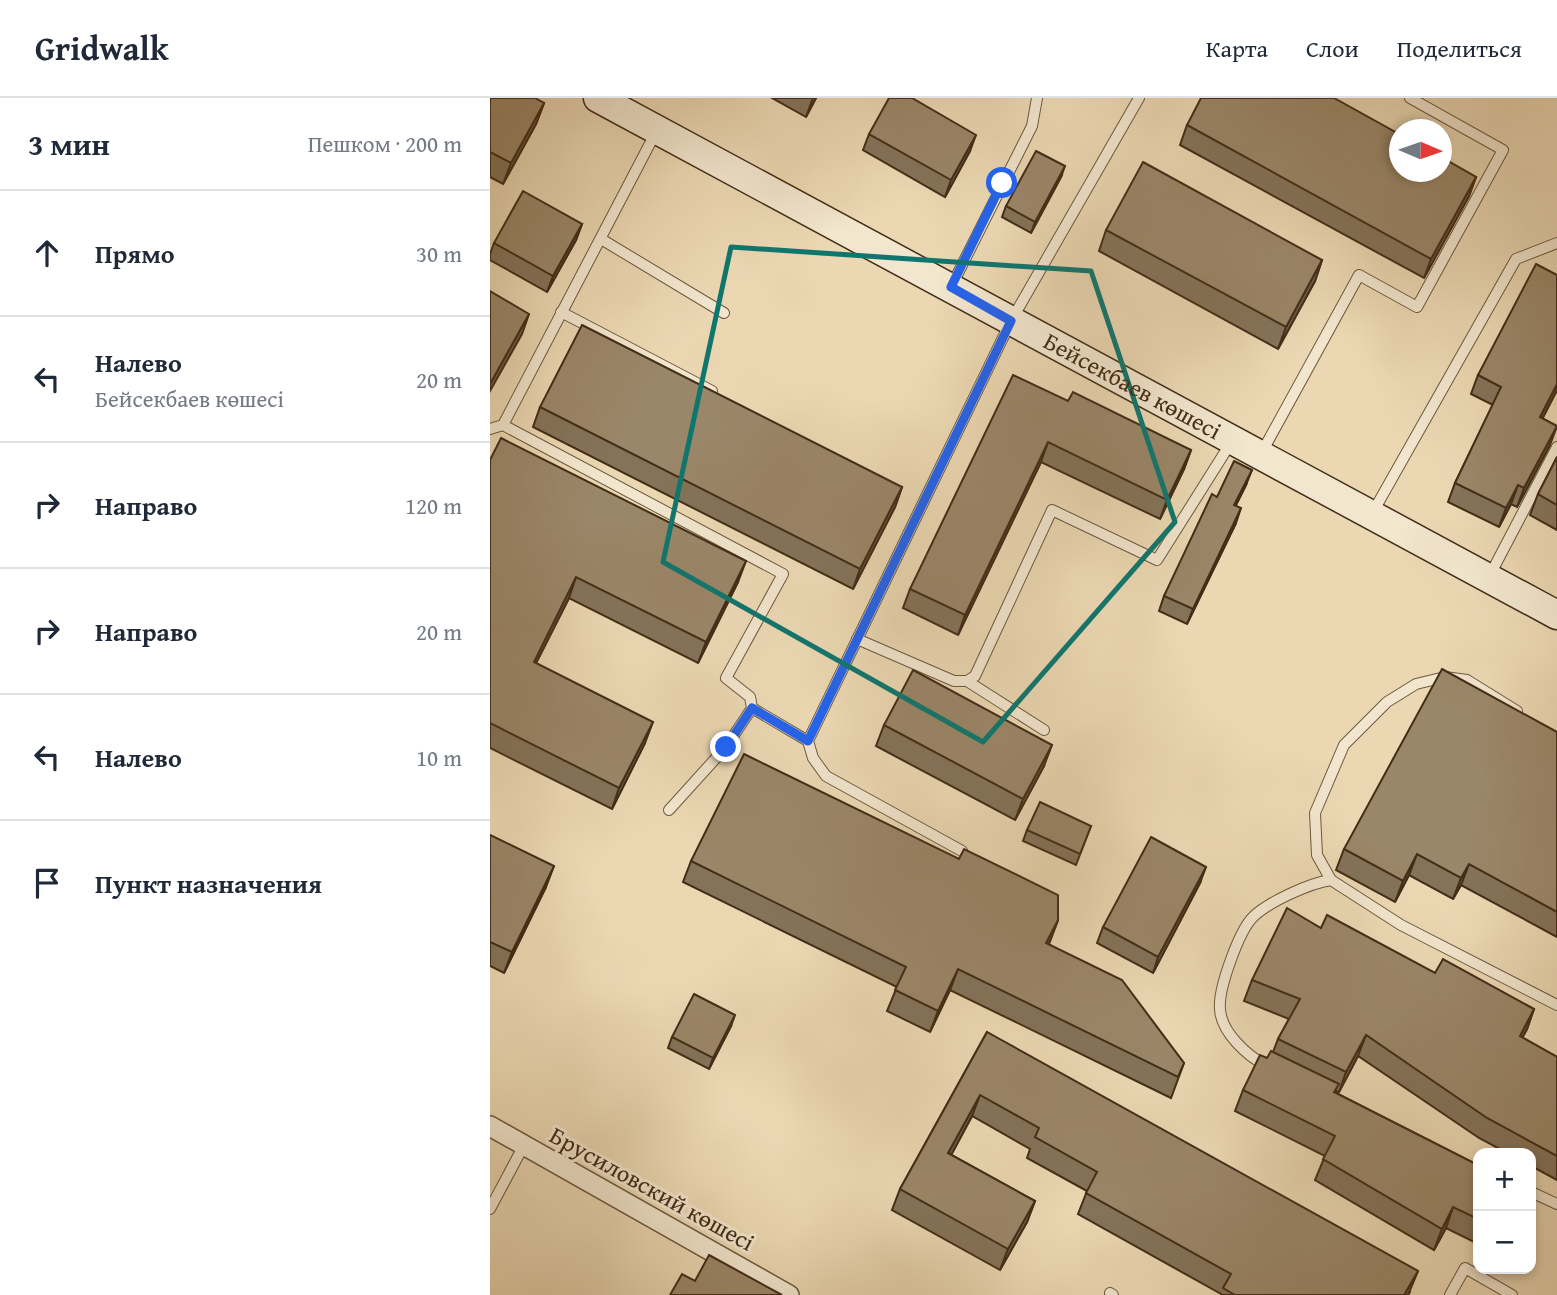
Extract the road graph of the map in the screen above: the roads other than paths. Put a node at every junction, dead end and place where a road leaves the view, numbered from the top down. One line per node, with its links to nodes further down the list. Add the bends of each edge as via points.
1 (598, 98): 5 (street, Бейсекбаев көшесі)
2 (1037, 98): 8 (lane, via 1032,126)
3 (1139, 98): 11 (lane)
4 (1410, 98): 17 (lane, via 1503,150 1417,307 1359,275)
5 (657, 130): 6 (lane); 8 (street, Бейсекбаев көшесі)
6 (601, 239): 9 (lane); 10 (lane)
7 (1557, 243): 18 (lane, via 1516,258)
8 (951, 287): 11 (street, Бейсекбаев көшесі)
9 (561, 312): 12 (lane); 13 (lane)
10 (724, 313)
11 (1011, 321): 15 (street, Бейсекбаев көшесі); 21 (lane)
12 (719, 394)
13 (503, 425): 14 (lane); 23 (lane, via 783,574 726,678 750,697)
14 (490, 429)
15 (1233, 440): 17 (street, Бейсекбаев көшесі); 22 (lane, via 1157,560 1052,510 975,676)
16 (1557, 447): 19 (lane)
17 (1260, 455): 18 (street, Бейсекбаев көшесі)
18 (1371, 515): 19 (street, Бейсекбаев көшесі)
19 (1488, 578): 20 (street, Бейсекбаев көшесі)
20 (1557, 615)
21 (857, 639): 22 (lane, via 954,681); 26 (lane)
22 (967, 681): 25 (lane)
23 (752, 708): 26 (lane); 27 (lane, via 726,747)
24 (1530, 719): 29 (lane, via 1467,680 1445,677 1416,684 1387,702 1344,745 1315,813 1317,855)
25 (1044, 730)
26 (808, 741): 28 (lane, via 826,776)
27 (669, 810)
28 (962, 851)
29 (1331, 880): 30 (lane, via 1401,925); 31 (lane, via 1287,896 1252,918 1232,956 1219,1008 1227,1031 1259,1062)
30 (1557, 1005)
31 (1284, 1074)
32 (490, 1126): 33 (street, Брусиловский көшесі)
33 (524, 1145): 36 (lane); 37 (street, Брусиловский көшесі)
34 (1536, 1194): 35 (lane)
35 (1557, 1204)
36 (490, 1209)
37 (789, 1295)
38 (1450, 1295): 39 (lane, via 1465,1268)
39 (1512, 1295)

